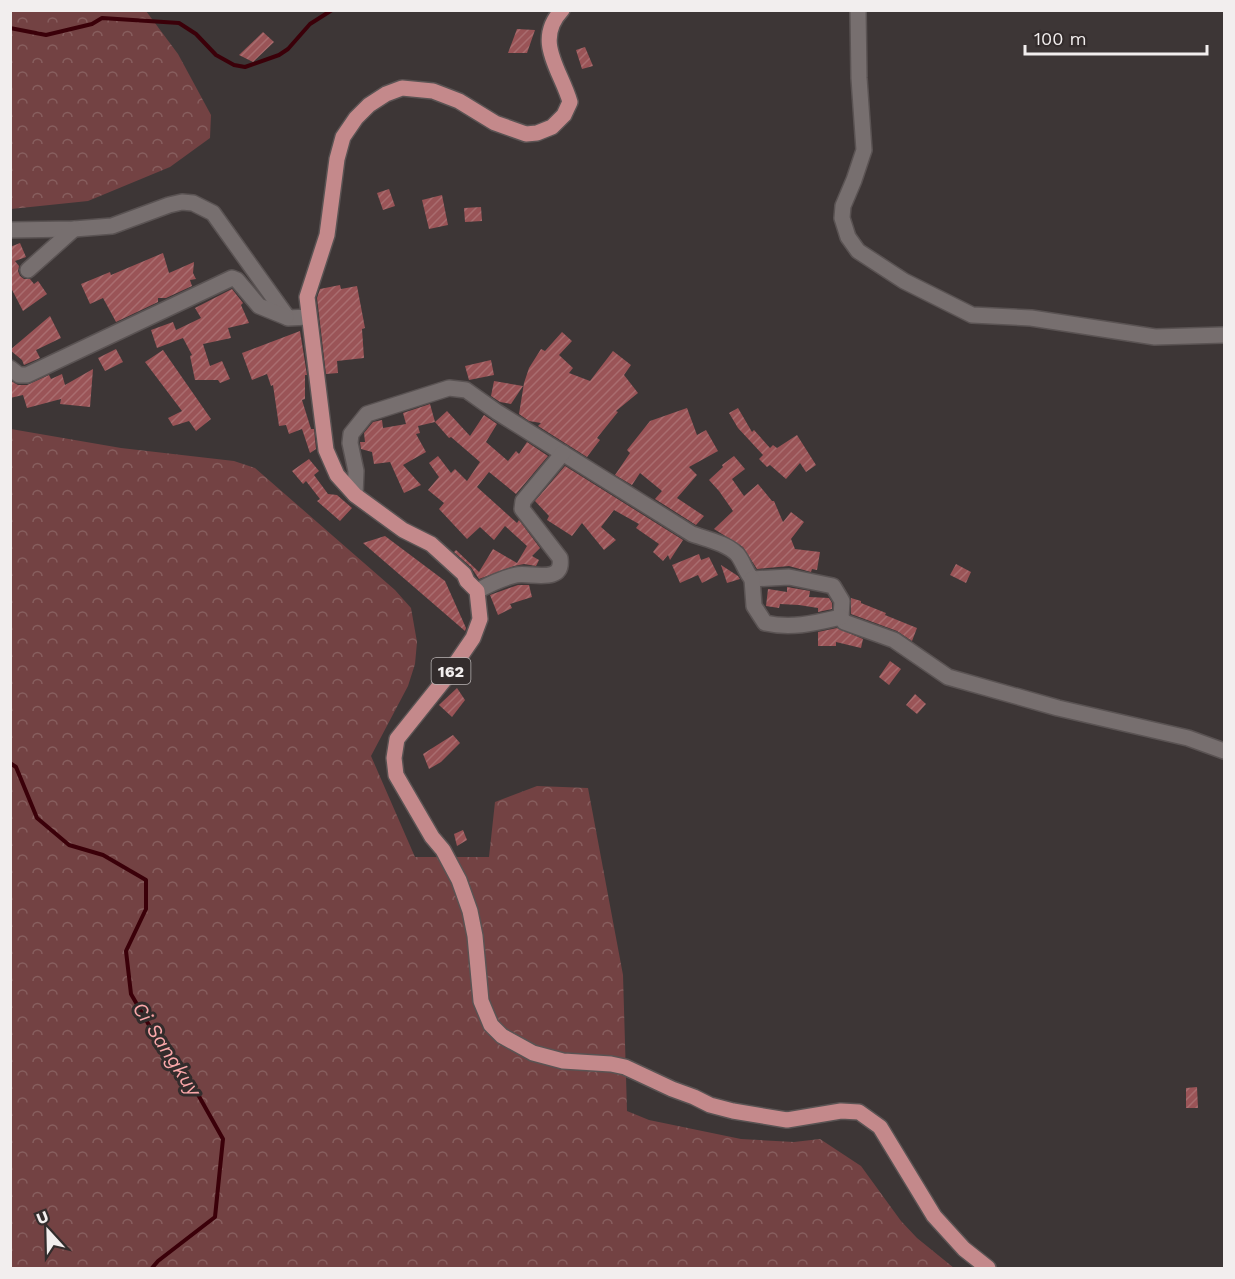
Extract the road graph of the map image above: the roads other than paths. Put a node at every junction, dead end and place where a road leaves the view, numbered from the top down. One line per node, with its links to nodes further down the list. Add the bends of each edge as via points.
1 (562, 10): 6 (main road, via 554,18 549,50 570,102 564,116 552,127 537,133 518,133 459,101 410,88 386,93 356,118 343,137 337,159 327,235 307,297)
2 (858, 10): 8 (street, via 864,150 842,218 858,251 972,315 1031,318 1155,337)
3 (74, 229): 4 (street); 5 (street); 7 (street, via 112,226 169,205 193,203 219,221)
4 (10, 230)
5 (28, 270)
6 (309, 317): 7 (street); 11 (main road, via 326,450 337,475)
7 (288, 318): 9 (street, via 259,306 232,278 27,375 19,375)
8 (1224, 335)
9 (10, 368)
10 (563, 453): 11 (street, via 466,390 449,388 363,417 351,434 350,443 356,471); 12 (street, via 692,534 726,546 737,555); 13 (street, via 523,501 522,509 560,558 556,573 519,574)
11 (355, 495): 13 (main road, via 403,530 431,544)
12 (752, 579): 14 (street, via 789,577 833,586 842,601); 14 (street, via 754,606 765,623 801,626)
13 (477, 591): 16 (main road, 162, via 480,619 473,639 397,739 394,758 396,776 459,880 475,936 481,1001 491,1024 502,1036 533,1053 563,1061 625,1067 710,1105 733,1111 787,1120 859,1112 880,1128 934,1216)
14 (841, 617): 15 (street, via 847,624 894,640 948,677 1188,738)
15 (1224, 751)
16 (988, 1269)

